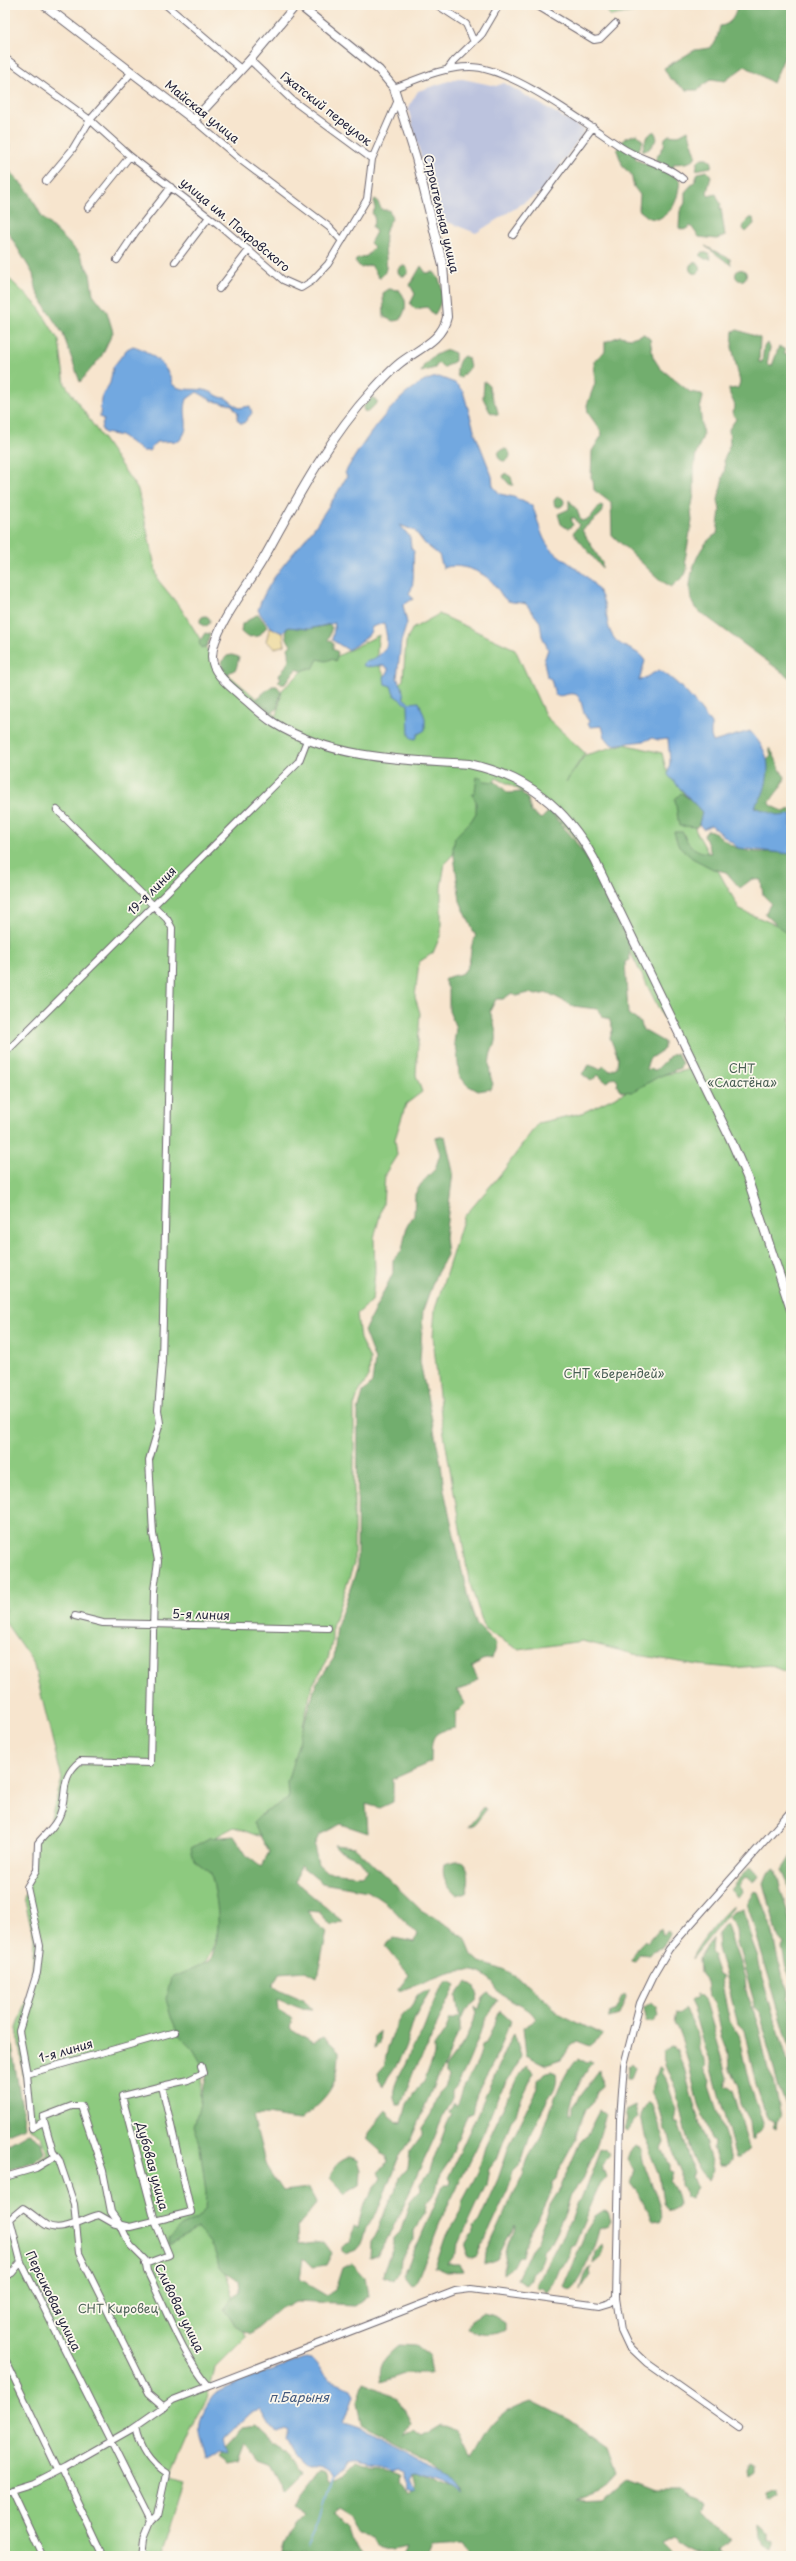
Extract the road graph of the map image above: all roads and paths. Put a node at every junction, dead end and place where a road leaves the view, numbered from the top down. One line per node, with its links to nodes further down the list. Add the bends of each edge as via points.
1 (44, 5): 13 (street, Майская улица)
2 (166, 5): 11 (street)
3 (297, 5): 10 (street); 14 (street, Строительная улица, via 380,70)
4 (437, 5): 8 (street, via 466,24)
5 (499, 5): 8 (street, via 482,34)
6 (536, 5): 7 (street, via 594,40 600,39)
7 (615, 24)
8 (474, 42): 12 (street)
9 (5, 58): 16 (street, улица им. Покровского)
10 (250, 60): 11 (street); 20 (street, Гжатский переулок, via 292,100)
11 (241, 69): 17 (street)
12 (447, 70): 14 (street); 18 (street, via 485,68 502,74)
13 (132, 72): 16 (street); 17 (street, Майская улица)
14 (394, 88): 15 (street, Строительная улица)
15 (398, 100): 20 (street, улица им. Покровского); 32 (street, Строительная улица, via 416,158 443,266 447,306 445,324 432,341 395,367 350,416 213,644 212,658 222,678 272,722)
16 (90, 120): 19 (street, улица им. Покровского); 22 (street, via 72,150)
17 (194, 120): 27 (street, Майская улица, via 242,161 329,227)
18 (593, 127): 21 (street, via 633,154); 26 (street)
19 (130, 156): 23 (street, улица им. Покровского); 24 (street)
20 (372, 159): 27 (street, улица им. Покровского, via 367,199)
21 (683, 179)
22 (46, 181)
23 (171, 187): 25 (street, улица им. Покровского); 29 (street, via 134,233)
24 (88, 208)
25 (209, 217): 28 (street, улица им. Покровского); 30 (street)
26 (513, 236)
27 (342, 241): 28 (street, улица им. Покровского, via 328,264 312,281 301,288 283,280)
28 (249, 250): 31 (street)
29 (117, 260)
30 (176, 262)
31 (219, 289)
32 (307, 740): 34 (street, 19-я линия, via 299,761); 36 (street, via 356,753 487,768 520,782 552,804 567,819 594,859 730,1138 747,1178)
33 (57, 810): 34 (street)
34 (152, 905): 35 (street, 19-я линия); 38 (street, via 167,919 172,928 162,1361 158,1410 160,1423 149,1460 153,1534 158,1561 154,1590)
35 (5, 1053)
36 (791, 1310)
37 (75, 1616): 38 (street, 5-я линия, via 103,1623)
38 (154, 1624): 39 (street, 5-я линия); 43 (street, via 150,1764 80,1761 73,1767 64,1783 61,1812 55,1825 38,1843 37,1870 27,1887 38,1931 37,1973 19,2031)
39 (328, 1628)
40 (791, 1811): 54 (street, via 670,1949 652,1976 640,2003 624,2065 620,2119)
41 (175, 2032): 43 (street, 1-я линия)
42 (202, 2066): 44 (street, via 203,2073 197,2077)
43 (27, 2074): 45 (street, 1-я линия, via 32,2128)
44 (162, 2086): 48 (street, via 191,2212); 48 (street, Дубовая улица, via 122,2096)
45 (43, 2122): 46 (street); 50 (street, Сливовая улица, via 43,2117 72,2106 81,2106 103,2172 111,2212)
46 (56, 2156): 47 (street, via 36,2168); 49 (street, via 74,2204)
47 (5, 2178)
48 (155, 2221): 50 (street, via 130,2227); 52 (street, Дубовая улица, via 169,2255)
49 (76, 2224): 50 (street, Персиковая улица, via 99,2215); 51 (street, Персиковая улица, via 56,2228 47,2226 23,2208 10,2220); 57 (street, via 79,2253 91,2281 148,2393)
50 (121, 2226): 52 (street, Сливовая улица, via 130,2245 145,2260)
51 (21, 2262): 53 (street, via 12,2273); 60 (street, Персиковая улица)
52 (145, 2264): 56 (street, Сливовая улица, via 179,2336)
53 (5, 2276)
54 (616, 2298): 56 (street, via 600,2306 471,2289 454,2291); 59 (street, via 621,2330 633,2351)
55 (5, 2359): 61 (street)
56 (208, 2385): 57 (street, via 173,2400)
57 (164, 2407): 58 (street)
58 (135, 2427): 60 (street); 63 (street, via 139,2444 155,2467 166,2474 157,2516)
59 (740, 2428)
60 (110, 2442): 61 (street); 63 (street, Персиковая улица)
61 (60, 2470): 62 (street, via 34,2483); 65 (street)
62 (8, 2491): 64 (street)
63 (151, 2522): 66 (street, via 144,2539)
64 (42, 2556)
65 (103, 2556)
66 (142, 2556)

